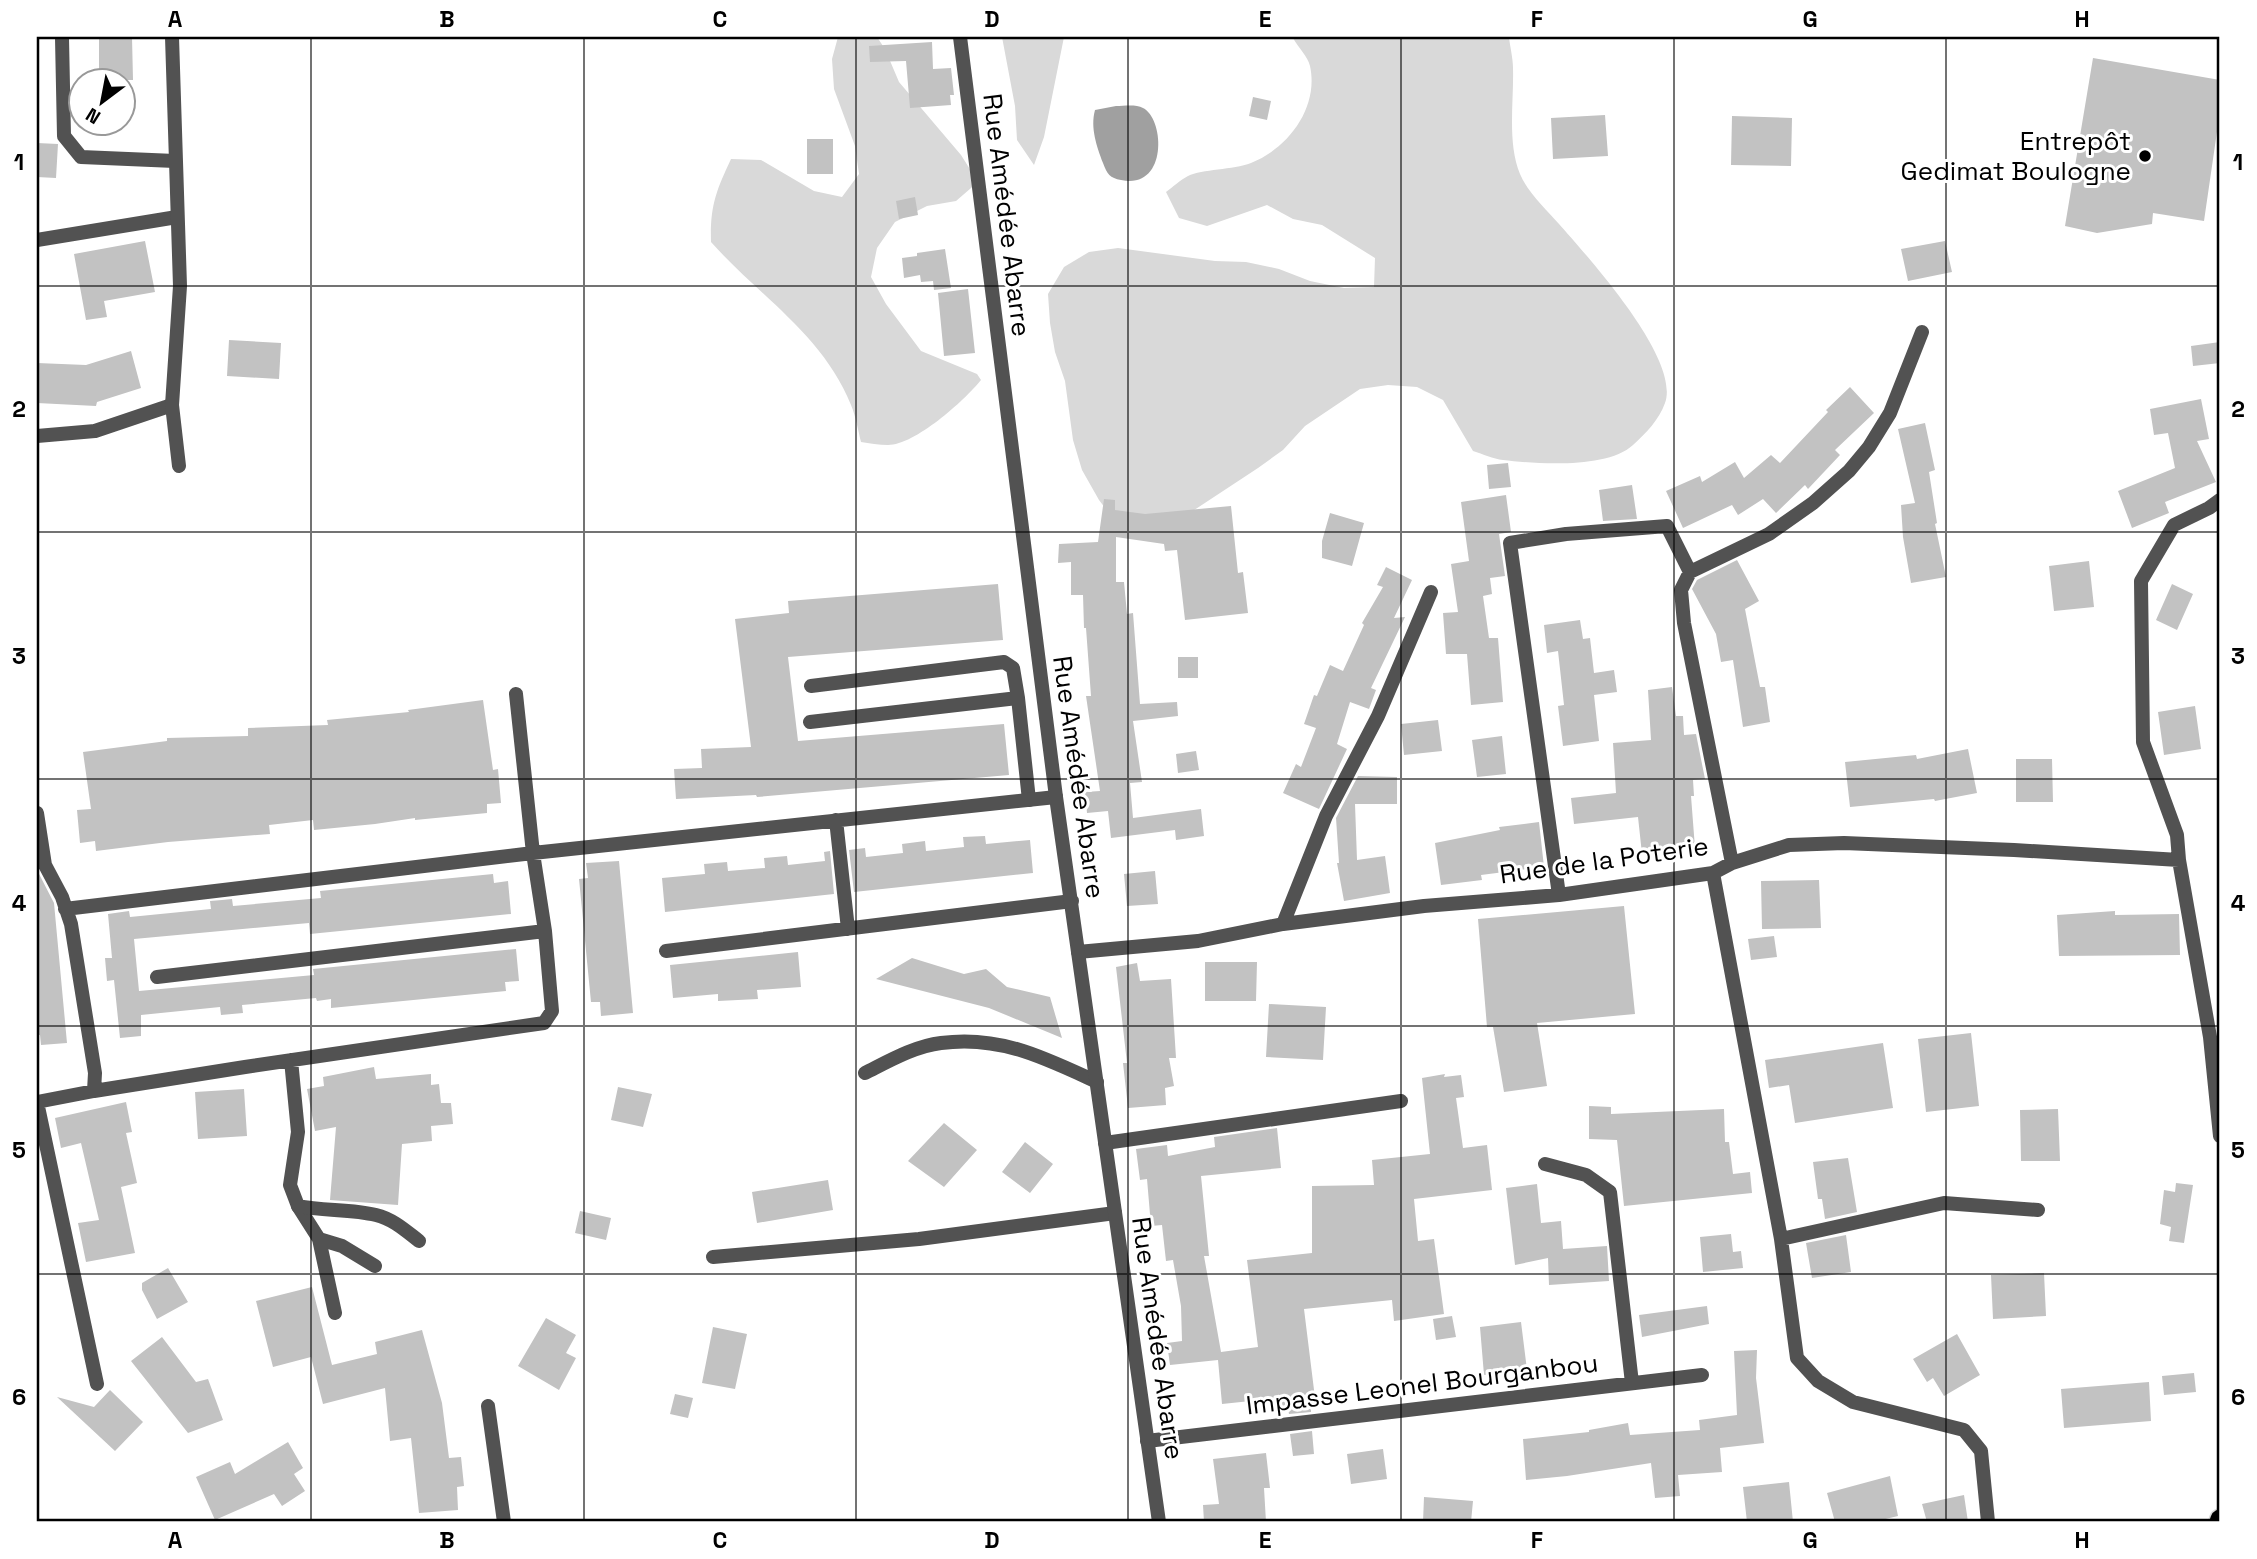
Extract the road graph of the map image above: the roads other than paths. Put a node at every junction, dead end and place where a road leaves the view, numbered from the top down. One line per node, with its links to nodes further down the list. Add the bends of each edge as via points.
1 (172, 37): 4 (street)
2 (960, 37): 18 (street, Rue Amédée Abarre)
3 (62, 38): 4 (street, via 64,136 81,157)
4 (175, 161): 5 (street)
5 (177, 217): 6 (street); 8 (street, via 180,286)
6 (37, 240)
7 (1922, 332): 12 (street, via 1890,414 1849,471 1769,534)
8 (172, 405): 9 (street, via 95,431); 10 (street)
9 (37, 436)
10 (179, 466)
11 (2220, 500): 23 (street, via 2174,525 2141,581 2143,742 2177,835)
12 (1690, 572): 24 (street, via 1681,590 1684,623); 26 (street, via 1667,526 1510,543)
13 (1431, 592): 29 (street, via 1378,716 1326,816)
14 (811, 686): 16 (street, via 1004,662 1013,668)
15 (516, 694): 22 (street)
16 (1018, 698): 17 (street); 19 (street)
17 (810, 722)
18 (1056, 797): 19 (street); 27 (street, Rue Amédée Abarre)
19 (1029, 800): 21 (street)
20 (37, 813): 28 (street, via 45,865)
21 (836, 820): 22 (street); 30 (street)
22 (533, 853): 28 (street); 31 (street)
23 (2179, 860): 24 (street, Rue de la Poterie, via 1844,843 1789,845); 41 (street, via 2210,1037)
24 (1732, 863): 25 (street, Rue de la Poterie)
25 (1713, 873): 26 (street, Rue de la Poterie); 48 (street)
26 (1559, 895): 29 (street, Rue de la Poterie)
27 (1072, 901): 30 (street); 33 (street, Rue Amédée Abarre)
28 (65, 909): 38 (street, via 74,936)
29 (1283, 924): 33 (street, Rue de la Poterie, via 1198,941)
30 (848, 929): 32 (street)
31 (545, 931): 34 (street); 35 (street, via 552,1011 544,1023)
32 (666, 951)
33 (1078, 952): 37 (street, Rue Amédée Abarre)
34 (157, 977)
35 (292, 1060): 38 (street); 44 (street, via 298,1132 290,1185)
36 (866, 1073): 37 (street, via 940,1043 985,1042 1018,1048)
37 (1097, 1082): 42 (street, Rue Amédée Abarre)
38 (94, 1091): 40 (street)
39 (1401, 1101): 42 (street)
40 (37, 1102): 55 (street)
41 (2220, 1136)
42 (1105, 1143): 46 (street, Rue Amédée Abarre)
43 (1545, 1164): 54 (street, via 1586,1175 1609,1192)
44 (298, 1206): 47 (street); 49 (street, via 375,1215)
45 (2038, 1210): 48 (street, via 1944,1203)
46 (1115, 1213): 50 (street, via 919,1240); 57 (street, Rue Amédée Abarre)
47 (318, 1239): 51 (street, via 342,1246); 52 (street)
48 (1781, 1239): 60 (street, via 1797,1358 1818,1381 1853,1402 1964,1430 1981,1451)
49 (419, 1241)
50 (713, 1257)
51 (375, 1266)
52 (335, 1313)
53 (1702, 1375): 54 (street, Impasse Leonel Bourganbou)
54 (1632, 1383): 57 (street, Impasse Leonel Bourganbou)
55 (97, 1384)
56 (488, 1406): 58 (street)
57 (1147, 1441): 59 (street, Rue Amédée Abarre)
58 (503, 1522)
59 (1159, 1522)
60 (1988, 1522)

